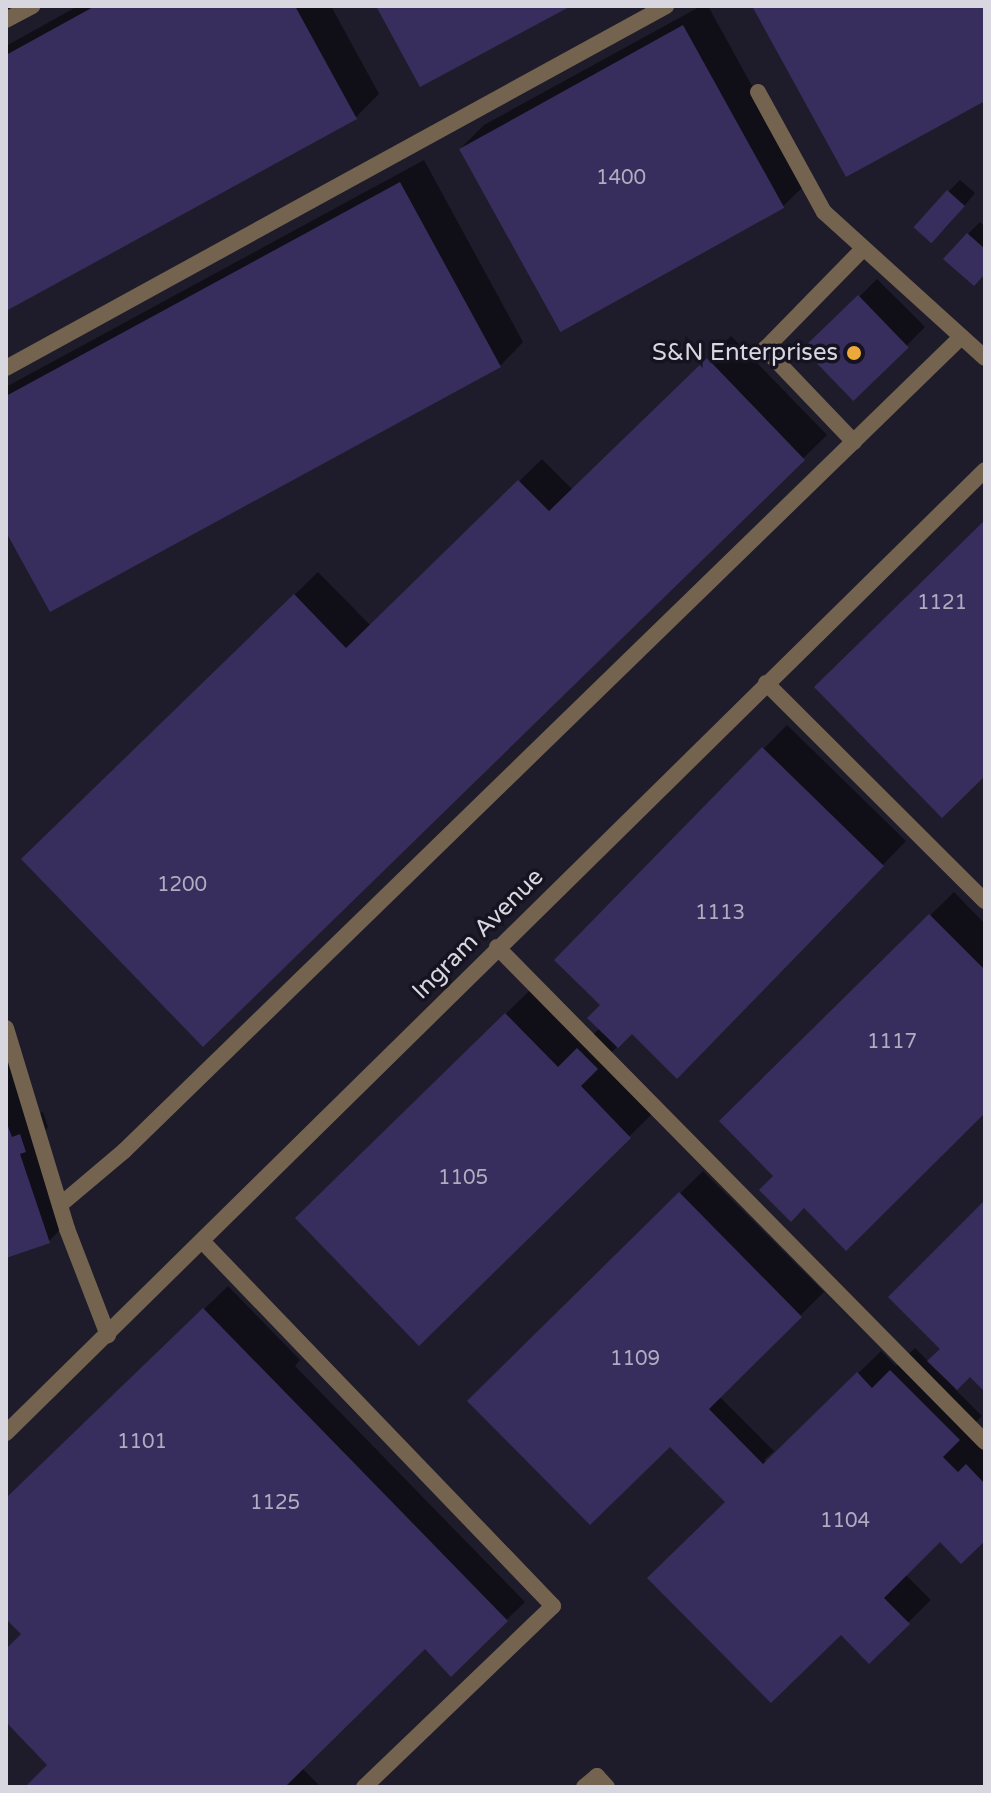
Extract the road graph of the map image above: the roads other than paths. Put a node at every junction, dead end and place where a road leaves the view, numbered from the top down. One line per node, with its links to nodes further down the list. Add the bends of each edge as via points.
1 (32, 6): 3 (street)
2 (666, 6): 8 (street)
3 (6, 20)
4 (758, 92): 5 (street, via 824,212)
5 (862, 250): 6 (street); 9 (street, via 765,349)
6 (961, 337): 7 (street); 9 (street)
7 (985, 358)
8 (6, 368)
9 (854, 442): 15 (street, via 170,1108)
10 (985, 470): 11 (street, Ingram Avenue)
11 (766, 683): 12 (street); 13 (street, Ingram Avenue)
12 (985, 901)
13 (497, 947): 16 (street, Ingram Avenue); 19 (street)
14 (6, 1028): 15 (street)
15 (60, 1205): 17 (street)
16 (203, 1242): 17 (street, Ingram Avenue); 20 (street, via 553,1606)
17 (108, 1335): 18 (street, Ingram Avenue)
18 (6, 1433)
19 (985, 1442)
20 (364, 1787)
21 (584, 1787): 22 (street, via 597,1776)
22 (607, 1787)

